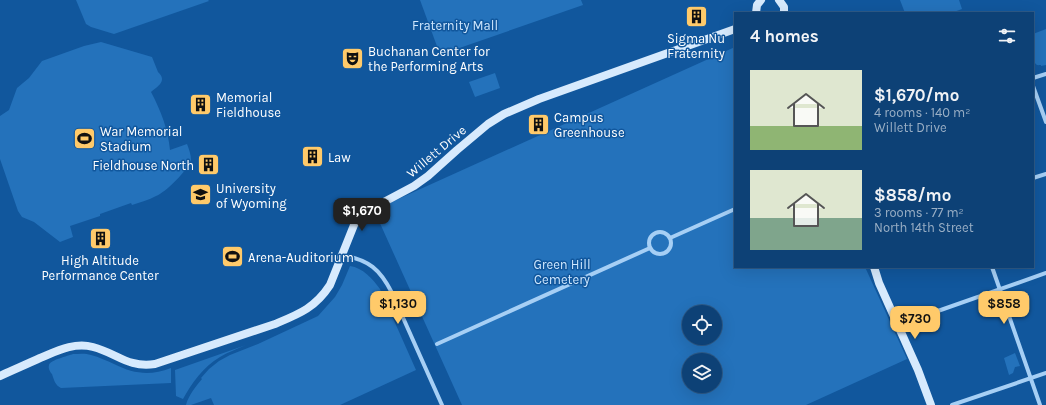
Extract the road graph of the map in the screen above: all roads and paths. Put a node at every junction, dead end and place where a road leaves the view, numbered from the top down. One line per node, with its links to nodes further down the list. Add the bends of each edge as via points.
1 (779, 0): 4 (street)
2 (760, 1): 3 (street)
3 (756, 12)
4 (784, 12)
5 (734, 29): 15 (street, Willett Drive, via 539,99 496,119 414,186 361,215 354,225)
6 (1046, 74): 7 (street)
7 (1034, 78)
8 (1034, 89): 9 (street)
9 (1046, 122)
10 (1046, 174): 11 (street)
11 (1034, 178)
12 (734, 209): 13 (street)
13 (670, 238): 14 (street, via 670,248 663,254); 14 (street, via 662,232 655,233 649,241)
14 (650, 248): 21 (street)
15 (342, 255): 23 (street, Willett Drive, via 326,292 305,310 275,324 155,364 133,364 101,349 79,345 60,349); 25 (street, via 367,262 384,278)
16 (874, 268): 20 (street)
17 (992, 268): 19 (street)
18 (1046, 273): 19 (street)
19 (1000, 289): 20 (street); 24 (street)
20 (898, 326): 26 (street)
21 (437, 344)
22 (1046, 373): 24 (street)
23 (0, 376)
24 (1031, 378): 27 (street); 28 (street)
25 (442, 405)
26 (931, 405)
27 (952, 405)
28 (1040, 405)

